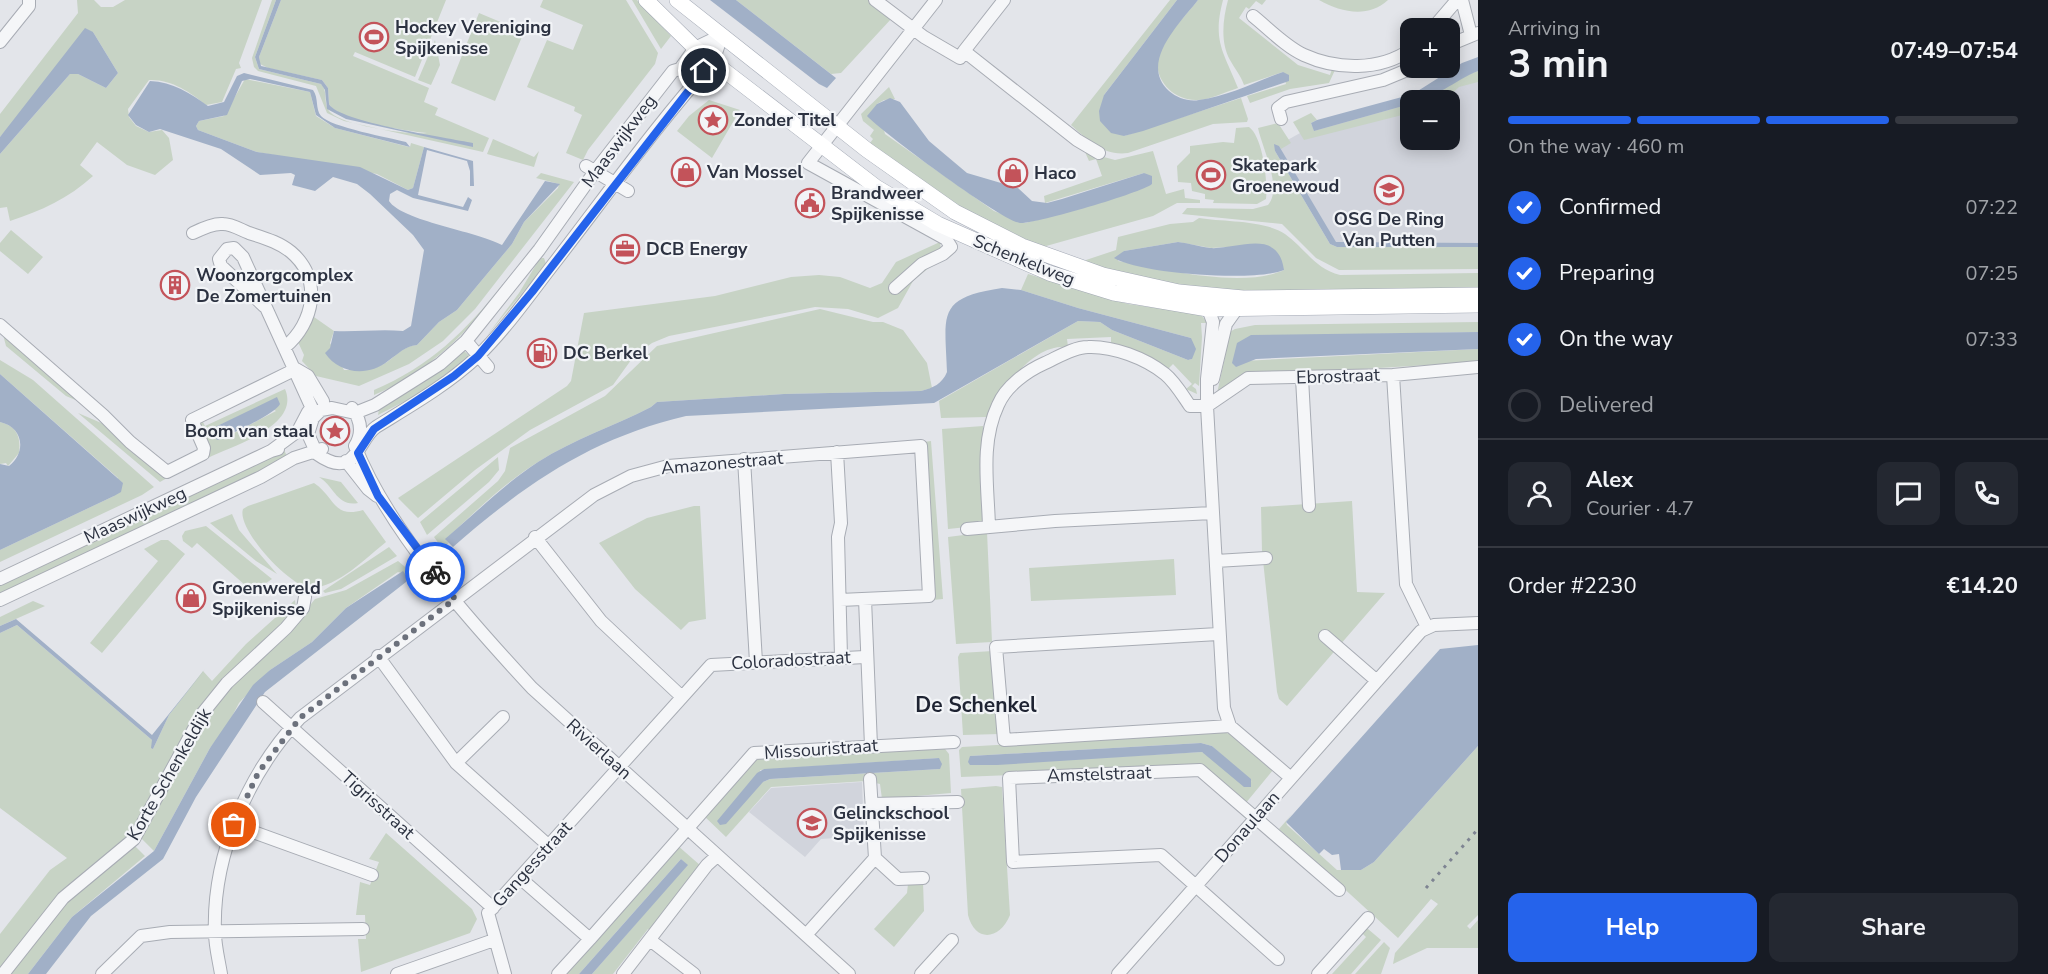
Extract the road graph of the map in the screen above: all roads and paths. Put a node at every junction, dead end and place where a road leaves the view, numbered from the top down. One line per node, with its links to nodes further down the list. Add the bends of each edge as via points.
1 (29, 0): 15 (street, via 29,6)
2 (646, 0): 16 (main road, Schenkelweg)
3 (677, 0): 12 (main road, Schenkelweg)
4 (875, 0): 11 (street)
5 (936, 0): 11 (street)
6 (1004, 0): 17 (street)
7 (1457, 0): 10 (street)
8 (1462, 0): 13 (street)
9 (1253, 16): 18 (street, via 1302,54 1336,66 1380,65)
10 (1442, 18)
11 (913, 29): 17 (street, via 960,58); 22 (street)
12 (722, 34): 16 (street, Maaswijkweg); 19 (street, Maaswijkweg); 22 (main road, Schenkelweg)
13 (1475, 34): 14 (street)
14 (1460, 40)
15 (0, 42)
16 (695, 48): 19 (main road, Schenkelweg); 25 (street, Maaswijkweg)
17 (964, 51): 24 (street)
18 (1400, 55)
19 (712, 62): 23 (main road, Schenkelweg); 26 (street, Maaswijkweg)
20 (1400, 73): 21 (street, via 1286,102 1278,108)
21 (1281, 119)
22 (836, 125): 23 (street); 30 (main road, Schenkelweg, via 964,217 1022,246 1103,275 1179,292 1243,298)
23 (820, 146): 29 (street, Schenkelweg, via 808,163 946,239 951,247 922,264); 33 (main road, Schenkelweg, via 910,208 1023,263 1114,294)
24 (1099, 153)
25 (591, 168): 26 (street); 36 (street, Maaswijkweg, via 539,250)
26 (617, 183): 27 (street); 38 (street, Maaswijkweg)
27 (628, 191)
28 (193, 233): 37 (street, via 223,224 234,226 276,243 297,259 312,286 311,304 302,328)
29 (895, 288)
30 (1478, 295)
31 (1478, 305): 34 (main road, Schenkelweg)
32 (264, 306): 32 (street, via 239,251 227,249 219,259 222,266); 37 (street)
33 (1208, 309): 34 (main road, Schenkelweg); 45 (street, via 1214,322)
34 (1236, 310): 45 (street, via 1226,324)
35 (0, 325): 41 (street, via 167,472 203,454 192,420)
36 (466, 341): 38 (street); 46 (street, Maaswijkweg, via 440,364 399,390)
37 (285, 347): 41 (street)
38 (478, 356): 39 (street); 49 (street, Maaswijkweg, via 454,376 394,414 384,416)
39 (488, 367)
40 (1478, 367): 42 (street, Ebrostraat)
41 (296, 369): 44 (street, via 308,376); 47 (street)
42 (1393, 375): 43 (street, Ebrostraat); 70 (street, via 1406,584)
43 (1302, 378): 45 (street, Ebrostraat, via 1248,378); 56 (street)
44 (323, 401): 46 (street, via 336,401); 47 (street)
45 (1206, 406): 57 (street); 58 (street, via 1190,406 1167,375 1143,360 1116,351 1087,346 1031,369 999,403 989,429)
46 (351, 409): 47 (street); 49 (street)
47 (313, 411): 48 (street)
48 (305, 430): 51 (street); 63 (street, Maaswijkweg, via 279,449)
49 (364, 434): 50 (street)
50 (357, 449): 51 (street, via 341,454 323,449); 54 (street); 55 (street, Rivierlaan)
51 (315, 452): 54 (street, via 333,462); 67 (street, Maaswijkweg)
52 (837, 452): 53 (street, Amazonestraat); 65 (street, Amazonestraat, via 921,446 929,596); 68 (street)
53 (744, 459): 60 (street, Amazonestraat, via 668,466 631,476 584,501); 76 (street)
54 (346, 461): 55 (street, Rivierlaan)
55 (378, 496): 66 (street, Rivierlaan)
56 (1309, 506)
57 (1212, 513): 58 (street); 62 (street)
58 (989, 527): 59 (street)
59 (967, 529)
60 (535, 537): 66 (street, Amazonestraat); 78 (street, via 601,621)
61 (1266, 558): 62 (street)
62 (1216, 561): 71 (street)
63 (0, 579)
64 (305, 597): 112 (street, Korte Schenkeldijk, via 303,608 286,628 227,683 202,714 134,839 63,898)
65 (865, 598): 68 (street); 75 (street)
66 (455, 599): 73 (street, Amazonestraat); 86 (street, Rivierlaan, via 532,688)
67 (0, 600)
68 (840, 600): 74 (street)
69 (1478, 623): 70 (street)
70 (1427, 627): 77 (street, Donaulaan)
71 (1218, 634): 81 (street, via 1224,708); 81 (street, via 996,647 1004,740)
72 (1325, 636): 77 (street)
73 (378, 656): 82 (street, Amazonestraat); 85 (street)
74 (841, 657): 75 (street, Coloradostraat); 76 (street, Coloradostraat)
75 (865, 657): 84 (street)
76 (756, 662): 78 (street, Coloradostraat, via 711,665)
77 (1377, 681): 87 (street, Donaulaan)
78 (682, 697): 86 (street, Coloradostraat)
79 (263, 702): 82 (street, Tigrisstraat)
80 (503, 717): 85 (street)
81 (1230, 726): 87 (street)
82 (291, 728): 92 (street, Amazonestraat, via 258,773); 102 (street, Tigrisstraat)
83 (954, 742): 84 (street, Missouristraat)
84 (871, 746): 93 (street, Missouristraat, via 754,753)
85 (456, 763): 94 (street)
86 (619, 768): 93 (street, Rivierlaan); 94 (street, Gangesstraat)
87 (1292, 778): 91 (street, Donaulaan)
88 (870, 779): 90 (street)
89 (958, 802): 90 (street)
90 (872, 804): 96 (street)
91 (1256, 818): 100 (street, Donaulaan); 100 (street, Amstelstraat, via 1200,770 1009,778 1013,862 1161,855); 101 (street)
92 (234, 825): 97 (street); 105 (street, Amazonestraat, via 220,879)
93 (687, 828): 95 (street, Rivierlaan); 107 (street, Missouristraat)
94 (549, 846): 98 (street, Gangesstraat)
95 (717, 855): 106 (street, Rivierlaan); 109 (street)
96 (875, 858): 99 (street, via 898,879); 106 (street)
97 (372, 875)
98 (520, 878): 102 (street, Gangesstraat); 107 (street)
99 (923, 878)
100 (1196, 886): 111 (street); 122 (street, Donaulaan)
101 (1339, 890)
102 (493, 908): 108 (street, Gangesstraat, via 488,918)
103 (1368, 918): 123 (street)
104 (363, 929): 105 (street)
105 (214, 932): 113 (street, via 141,936); 114 (street, Amazonestraat)
106 (806, 935): 120 (street, Rivierlaan)
107 (590, 939): 117 (street)
108 (494, 940): 115 (street); 116 (street, Gangesstraat)
109 (650, 940): 118 (street); 119 (street)
110 (952, 940): 121 (street)
111 (1278, 959)
112 (3, 974)
113 (102, 974)
114 (221, 974)
115 (397, 974)
116 (505, 974)
117 (558, 974)
118 (623, 974)
119 (694, 974)
120 (849, 974)
121 (921, 974)
122 (1118, 974)
123 (1318, 974)

